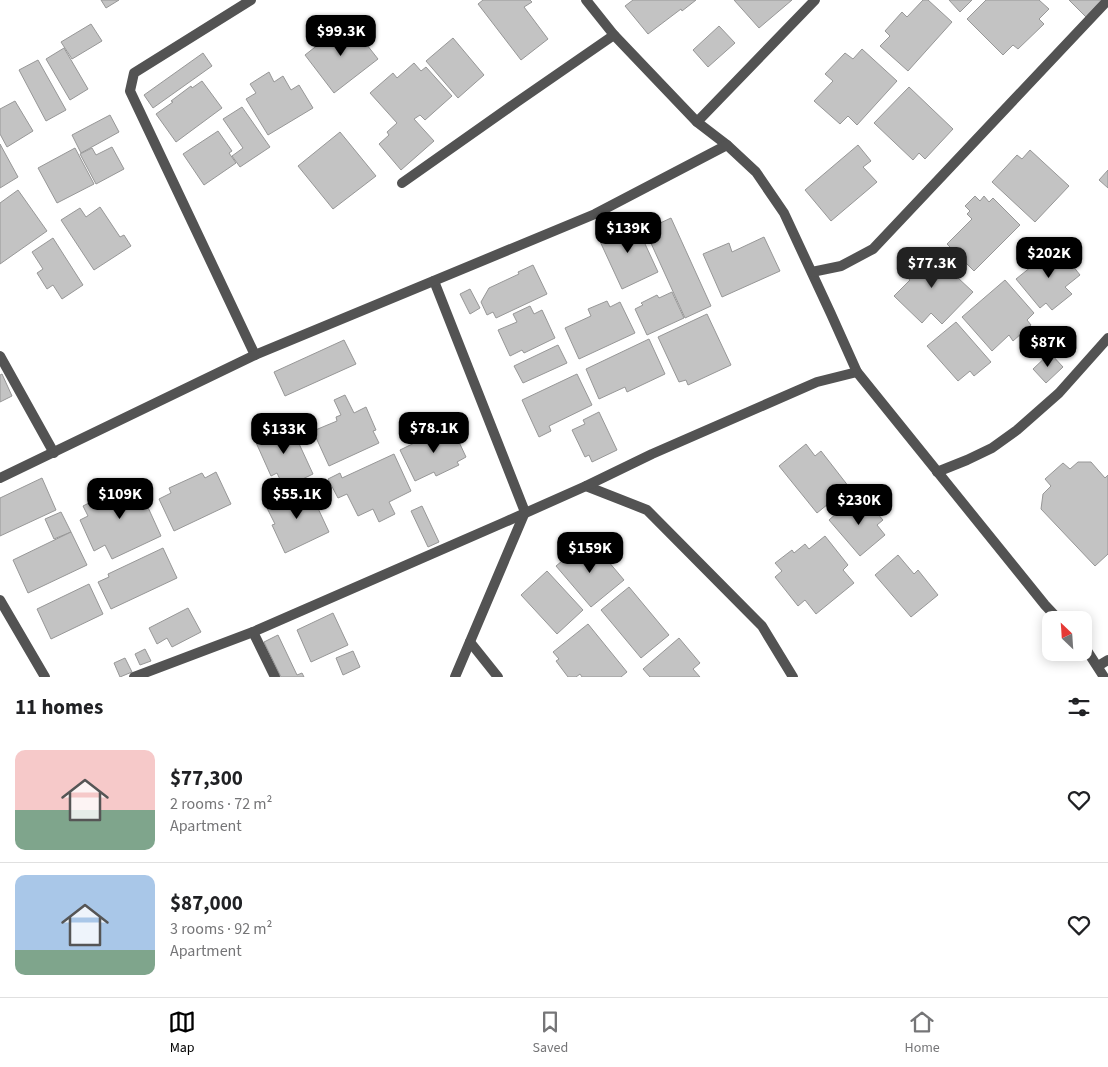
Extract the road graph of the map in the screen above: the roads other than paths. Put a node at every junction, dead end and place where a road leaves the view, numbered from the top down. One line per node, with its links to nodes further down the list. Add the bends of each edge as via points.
1 (252, 0): 12 (street, via 134,73 130,91)
2 (586, 0): 5 (street)
3 (815, 0): 6 (street)
4 (1108, 0): 9 (street, via 873,249 841,266)
5 (614, 35): 6 (street); 8 (street)
6 (697, 122): 7 (street)
7 (727, 145): 9 (street, via 756,172 784,213); 10 (street, via 595,214)
8 (402, 183)
9 (812, 272): 14 (street)
10 (434, 281): 12 (street); 19 (street)
11 (1108, 338): 16 (street, via 1059,393 1017,430 992,448)
12 (255, 355): 15 (street)
13 (0, 356): 15 (street)
14 (857, 372): 16 (street); 18 (street, via 817,382)
15 (54, 452): 17 (street)
16 (937, 472): 21 (street)
17 (0, 478)
18 (586, 486): 19 (street); 32 (street, via 647,510 762,626)
19 (525, 512): 22 (street); 23 (street)
20 (0, 600): 27 (street)
21 (1051, 611)
22 (253, 632): 28 (street); 29 (street)
23 (470, 642): 30 (street); 31 (street)
24 (1092, 657): 26 (street)
25 (1108, 660): 26 (street)
26 (1098, 666): 33 (street)
27 (45, 677)
28 (134, 677)
29 (275, 677)
30 (455, 677)
31 (498, 677)
32 (793, 677)
33 (1104, 677)

